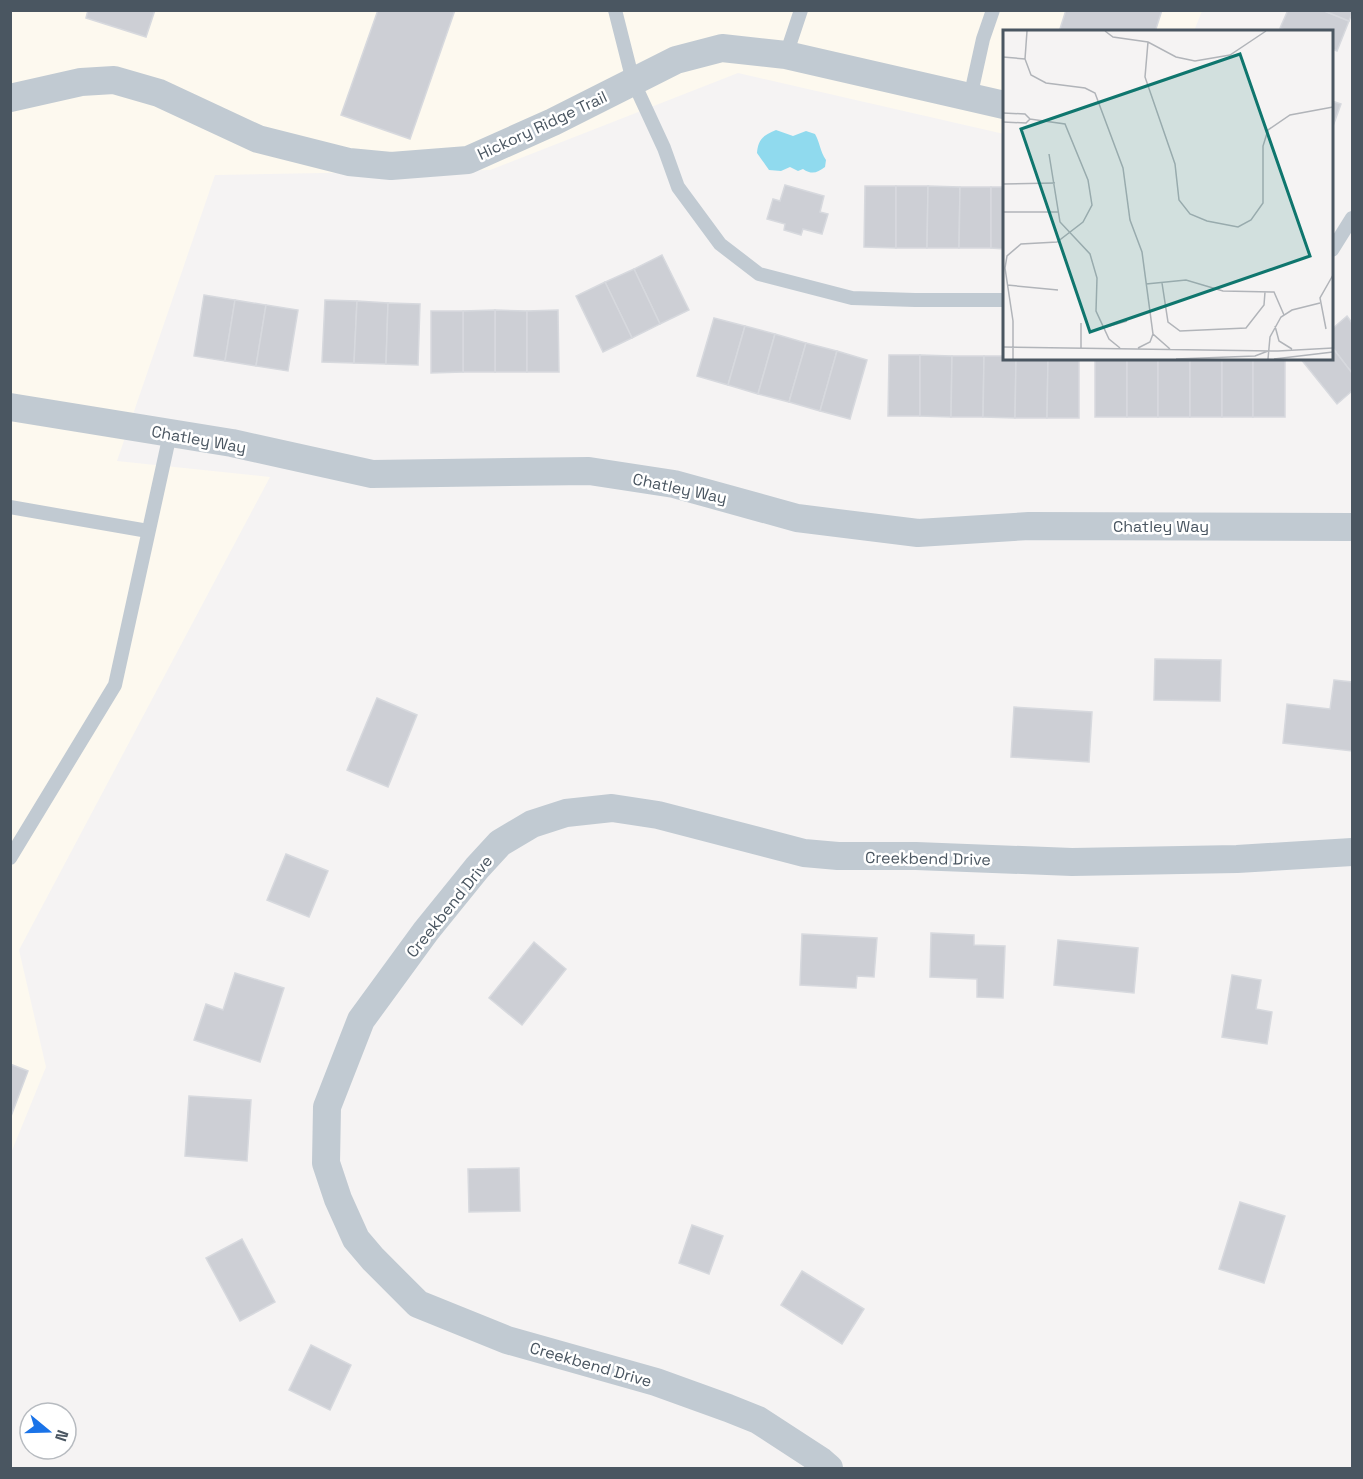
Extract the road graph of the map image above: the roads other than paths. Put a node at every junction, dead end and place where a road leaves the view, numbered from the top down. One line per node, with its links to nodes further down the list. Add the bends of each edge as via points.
1 (615, 10): 5 (lane)
2 (801, 10): 4 (lane)
3 (993, 10): 7 (lane)
4 (786, 55): 5 (street, Hickory Ridge Trail, via 722,48 676,60); 7 (street, Hickory Ridge Trail)
5 (633, 81): 6 (street, Hickory Ridge Trail, via 468,160 391,166 349,162 258,140 159,93 114,80 81,82); 11 (lane, via 678,187 720,244 759,274 852,298)
6 (10, 98)
7 (970, 98): 8 (street, Hickory Ridge Trail)
8 (1003, 105)
9 (1353, 218): 10 (lane)
10 (1333, 248)
11 (1003, 300)
12 (10, 407): 13 (street, Chatley Way)
13 (170, 434): 15 (street, Chatley Way, via 232,443 372,474 589,471 674,484 797,518 918,533 1029,526); 16 (lane)
14 (10, 507): 16 (lane)
15 (1353, 527)
16 (148, 531): 18 (lane, via 116,685)
17 (1353, 852): 19 (street, Creekbend Drive, via 1072,862 838,856 804,853 658,815 612,808 566,813 531,824 500,843 477,868 361,1020 327,1107 326,1163 356,1239 418,1304 507,1340 656,1382 758,1420)
18 (10, 858)
19 (829, 1468)

